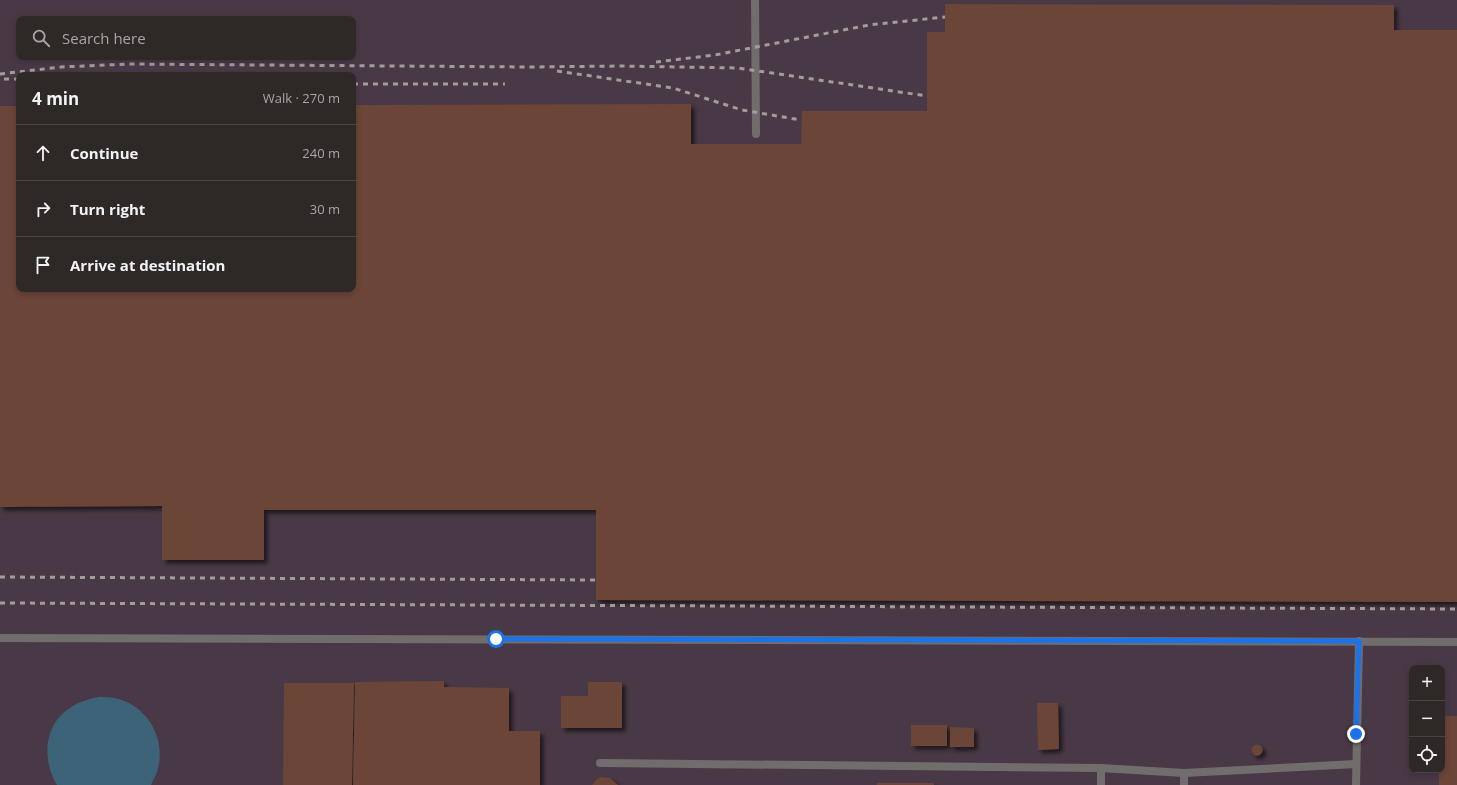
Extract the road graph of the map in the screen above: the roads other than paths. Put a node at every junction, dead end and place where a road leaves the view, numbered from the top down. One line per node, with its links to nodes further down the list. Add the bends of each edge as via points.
1 (755, 0): 2 (lane)
2 (756, 134)
3 (0, 638): 4 (lane)
4 (1359, 641): 5 (lane); 7 (lane)
5 (1457, 642)
6 (600, 763): 8 (lane)
7 (1356, 764): 9 (lane); 12 (lane)
8 (1102, 768): 9 (lane); 10 (lane)
9 (1184, 772): 11 (lane)
10 (1101, 785)
11 (1184, 785)
12 (1356, 785)

